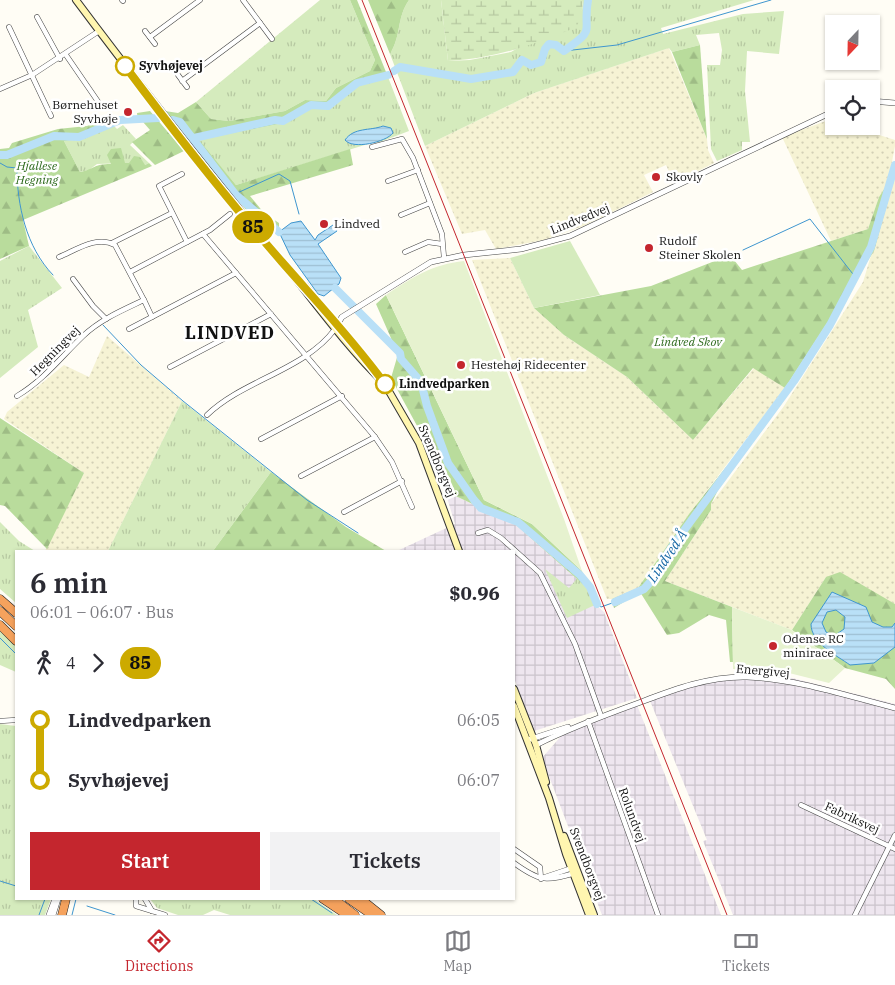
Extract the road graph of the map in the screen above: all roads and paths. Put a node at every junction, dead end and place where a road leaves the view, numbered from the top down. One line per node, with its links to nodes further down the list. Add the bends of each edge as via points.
1 (76, 0): 7 (main road, Svendborgvej)
2 (200, 0): 9 (street)
3 (244, 0): 5 (street)
4 (37, 17): 13 (street)
5 (260, 23): 10 (street); 16 (street)
6 (9, 27): 15 (street)
7 (99, 31): 12 (street); 46 (main road, Svendborgvej, via 158,110)
8 (146, 31): 9 (street)
9 (150, 37): 11 (street)
10 (272, 39)
11 (155, 44)
12 (66, 55): 13 (street); 21 (street)
13 (60, 59): 15 (street)
14 (178, 75): 16 (street)
15 (32, 76): 18 (street); 23 (street)
16 (182, 80): 17 (street)
17 (187, 87)
18 (0, 89)
19 (880, 101): 20 (street)
20 (895, 102)
21 (99, 103)
22 (825, 115): 38 (street, Lindvedvej, via 570,236 521,249)
23 (51, 116)
24 (372, 147): 25 (street, via 402,139)
25 (418, 170): 27 (street); 28 (street)
26 (182, 174): 29 (street, via 159,186)
27 (388, 181)
28 (430, 203): 31 (street); 35 (street, via 442,234)
29 (172, 213): 33 (street); 34 (street)
30 (230, 214): 32 (street)
31 (401, 215)
32 (203, 234): 33 (street); 40 (street)
33 (187, 242): 39 (street)
34 (112, 243): 37 (street, via 96,241); 39 (street)
35 (442, 244): 36 (street, via 428,242); 38 (street)
36 (405, 252)
37 (59, 257)
38 (444, 258): 46 (street, Lindvedvej, via 423,266 360,305)
39 (130, 272): 42 (street)
40 (236, 273): 43 (street); 44 (street)
41 (73, 279): 45 (street)
42 (144, 300): 44 (street); 45 (street, Hegningvej)
43 (271, 314): 48 (street); 49 (street)
44 (152, 317): 47 (street)
45 (106, 319): 50 (street, Hegningvej, via 84,336 34,386)
46 (336, 326): 48 (street); 60 (main road, Svendborgvej, via 365,365 385,384 419,443)
47 (129, 330)
48 (307, 354): 51 (street); 52 (street, via 231,396)
49 (170, 367)
50 (18, 396)
51 (342, 396): 53 (street); 54 (street)
52 (207, 415)
53 (375, 437): 55 (street); 56 (street)
54 (261, 439)
55 (300, 476)
56 (402, 481): 57 (street); 58 (street)
57 (412, 506)
58 (344, 512)
59 (478, 533): 61 (street, via 488,530)
60 (459, 550)
61 (514, 550)
62 (515, 551): 75 (street, via 540,573 575,644)
63 (0, 595): 65 (highway)
64 (0, 599): 67 (highway)
65 (15, 605)
66 (0, 611): 69 (highway)
67 (15, 611)
68 (0, 625): 70 (highway)
69 (15, 625)
70 (15, 640)
71 (515, 692): 80 (main road, Svendborgvej)
72 (515, 702): 80 (main road)
73 (515, 708): 80 (main road, Svendborgvej)
74 (895, 708): 75 (street, Energivej, via 790,682 745,677 691,684)
75 (601, 716): 78 (street, Energivej)
76 (15, 720): 77 (street)
77 (0, 721)
78 (588, 721): 79 (street, Energivej); 111 (street, Rolundvej)
79 (578, 724): 80 (street, Energivej); 81 (street, Energivej)
80 (530, 740): 81 (main road, Svendborgvej); 82 (main road, Svendborgvej)
81 (536, 745): 82 (main road, Svendborgvej)
82 (549, 798): 89 (main road, Svendborgvej)
83 (801, 805): 85 (street, Fabriksvej)
84 (895, 835): 85 (street)
85 (889, 847): 86 (street, Fabriksvej); 112 (street)
86 (895, 849)
87 (515, 850): 90 (street, via 540,867)
88 (515, 864): 90 (street)
89 (574, 870): 90 (street); 109 (main road, Svendborgvej); 110 (main road, Svendborgvej)
90 (540, 879)
91 (56, 900): 101 (street)
92 (57, 900): 102 (street)
93 (66, 900): 103 (highway)
94 (136, 900): 100 (street, via 136,906)
95 (146, 900): 100 (street)
96 (324, 900): 105 (highway)
97 (335, 900): 106 (highway)
98 (350, 900): 107 (highway)
99 (362, 900): 108 (highway)
100 (152, 910): 104 (street)
101 (49, 915)
102 (53, 915)
103 (62, 915)
104 (165, 915)
105 (347, 915)
106 (355, 915)
107 (372, 915)
108 (381, 915)
109 (589, 915)
110 (594, 915)
111 (658, 915)
112 (855, 915)

